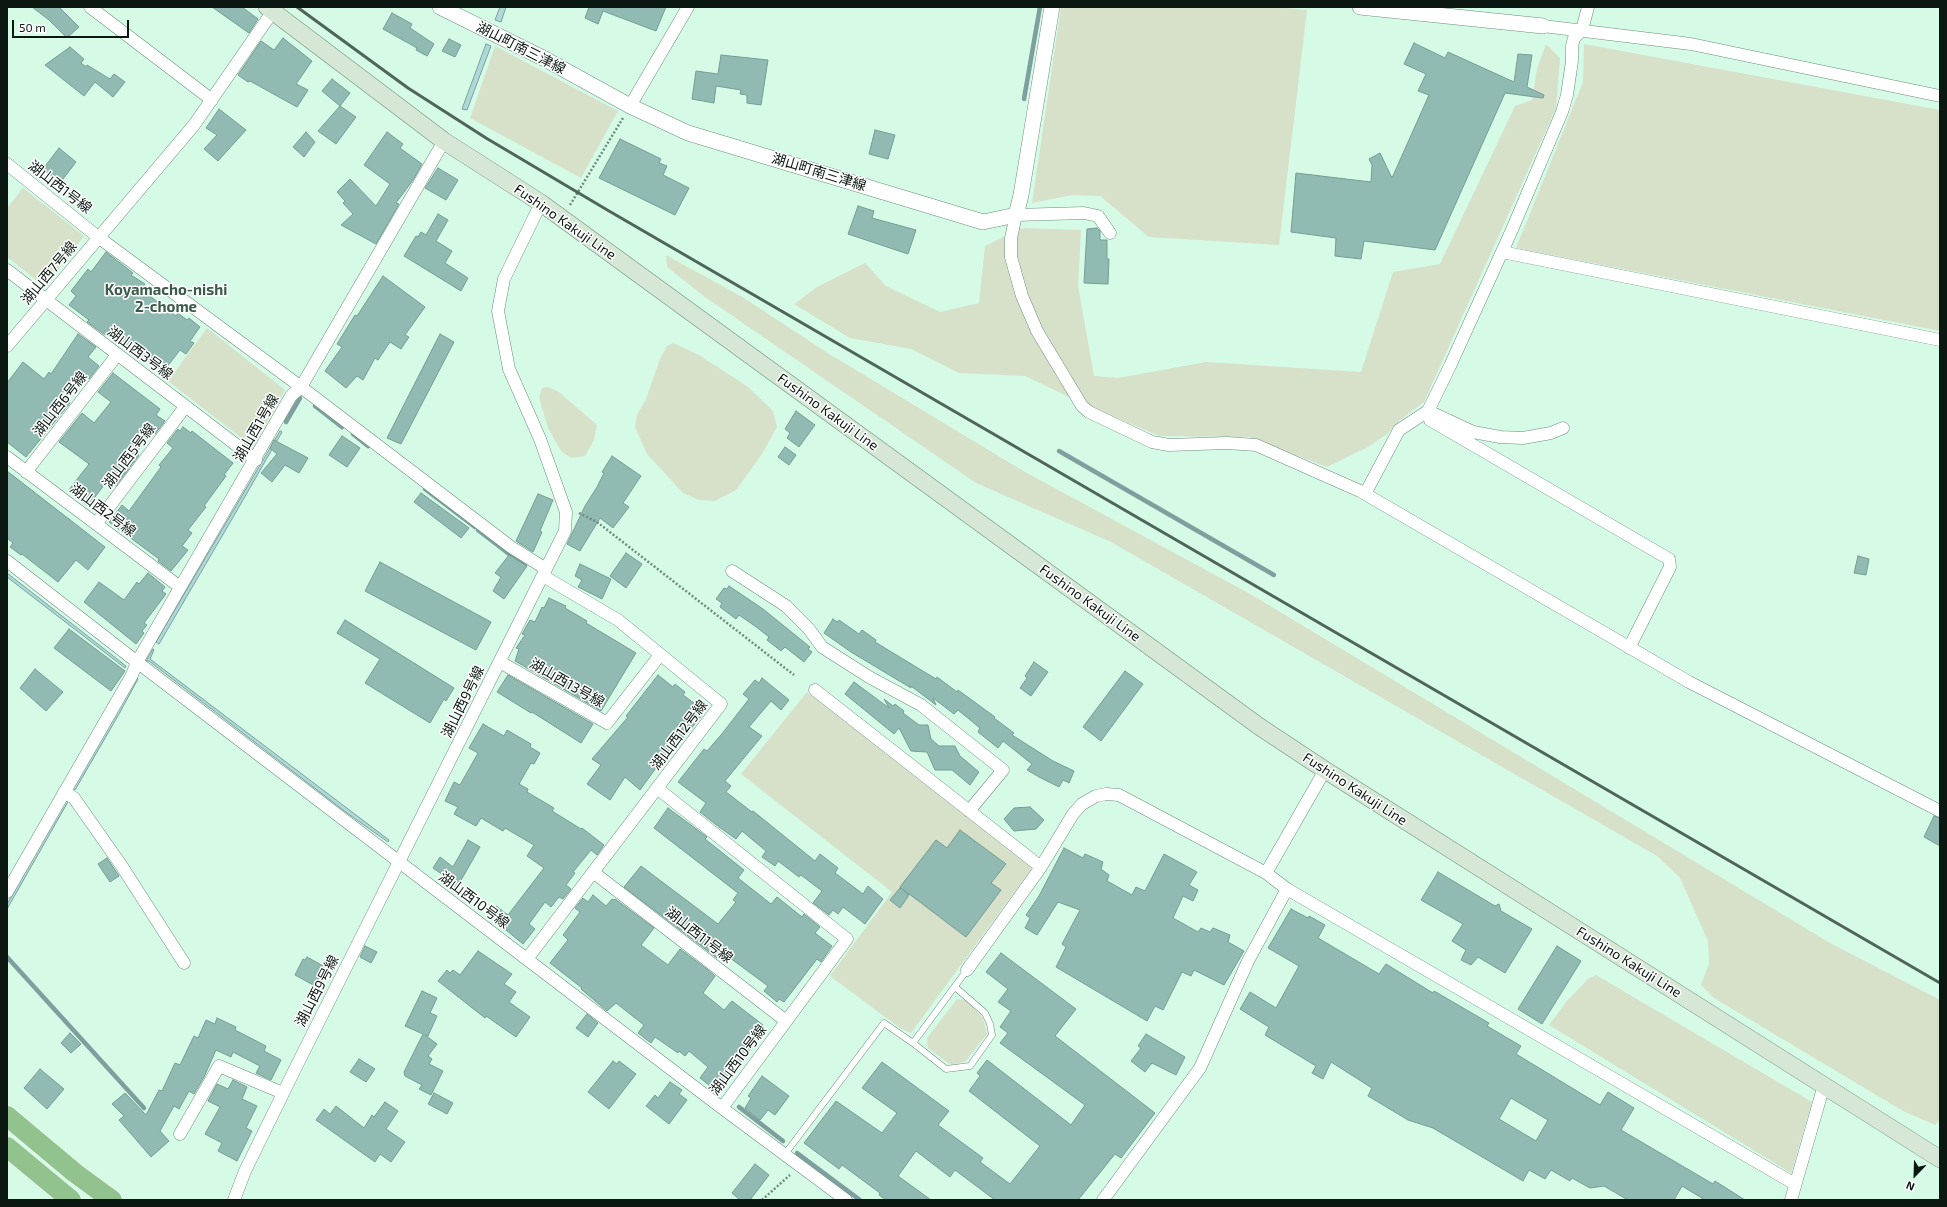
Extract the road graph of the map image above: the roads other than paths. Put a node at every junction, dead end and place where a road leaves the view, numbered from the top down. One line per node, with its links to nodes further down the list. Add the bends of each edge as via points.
1 (90, 7): 11 (street)
2 (440, 7): 12 (street, 湖山町南三津線, via 543,58)
3 (688, 7): 12 (street)
4 (1052, 7): 16 (street)
5 (1360, 7): 8 (street)
6 (1588, 7): 9 (street)
7 (270, 9): 11 (street, 湖山西7号線); 13 (main road, Fushino Kakuji Line)
8 (1543, 26): 9 (street)
9 (1582, 30): 10 (street, via 1691,44); 19 (street, via 1574,38 1572,46 1567,95 1562,112)
10 (1940, 96)
11 (212, 100): 18 (street, 湖山西7号線, via 194,125)
12 (630, 106): 16 (street, 湖山町南三津線, via 688,133 983,222)
13 (444, 141): 15 (main road, Fushino Kakuji Line); 25 (street)
14 (7, 164): 18 (street, 湖山西1号線)
15 (541, 203): 36 (street, 湖山西9号線, via 504,279 498,311 509,370 540,439 565,510 565,531); 43 (main road, Fushino Kakuji Line, via 1260,727)
16 (1016, 215): 17 (street, via 1084,213 1098,216); 32 (street, via 1011,238 1011,257 1022,296 1050,355 1082,406 1089,412 1158,443 1227,443 1256,446)
17 (1110, 233)
18 (98, 237): 21 (street, 湖山西7号線); 25 (street, 湖山西1号線)
19 (1502, 252): 22 (street); 27 (street)
20 (7, 270): 21 (street, 湖山西3号線)
21 (46, 300): 23 (street, 湖山西7号線); 24 (street, 湖山西3号線)
22 (1940, 340)
23 (7, 346)
24 (117, 355): 26 (street, 湖山西3号線); 31 (street, 湖山西6号線)
25 (301, 387): 30 (street, 湖山西1号線, via 291,396); 36 (street, 湖山西12号線)
26 (185, 407): 30 (street, 湖山西3号線); 33 (street, 湖山西5号線)
27 (1428, 411): 28 (street, via 1473,432 1500,436 1523,438); 32 (street, via 1399,430); 38 (street, via 1430,420 1669,560 1670,568)
28 (1563, 428)
29 (7, 457): 31 (street, 湖山西2号線)
30 (256, 460): 37 (street, 湖山西1号線)
31 (26, 472): 33 (street, 湖山西2号線)
32 (1365, 494): 38 (street)
33 (96, 524): 37 (street, 湖山西2号線)
34 (7, 562): 40 (street)
35 (732, 571): 46 (street, via 786,606 822,646 870,677 921,705 1003,770)
36 (544, 572): 39 (street, 湖山西12号線, via 618,620); 41 (street, 湖山西9号線)
37 (180, 587): 40 (street, 湖山西1号線)
38 (1629, 648): 47 (street, via 1689,682)
39 (660, 655): 41 (street, 湖山西13号線, via 607,723); 44 (street, 湖山西12号線, via 721,704)
40 (137, 662): 45 (street, 湖山西1号線, via 132,675); 48 (street, 湖山西10号線)
41 (500, 662): 48 (street, 湖山西9号線)
42 (815, 690): 46 (street)
43 (1325, 770): 51 (street); 60 (main road, Fushino Kakuji Line)
44 (657, 788): 50 (street, 湖山西12号線); 58 (street, 湖山西10号線, via 847,938)
45 (64, 792): 53 (street, 湖山西1号線); 55 (street, via 74,798)
46 (970, 811): 49 (street)
47 (1940, 811)
48 (400, 863): 54 (street, 湖山西10号線); 61 (street, 湖山西9号線)
49 (1041, 867): 51 (street, via 1082,804 1106,794 1132,801); 56 (street)
50 (593, 872): 54 (street, 湖山西12号線); 58 (street, 湖山西11号線)
51 (1266, 873): 52 (street)
52 (1287, 889): 68 (street); 73 (street, via 1248,961 1200,1068)
53 (7, 892)
54 (527, 959): 62 (street, 湖山西10号線)
55 (184, 963)
56 (967, 970): 57 (lane)
57 (955, 987): 59 (lane); 59 (lane, via 985,1013 990,1024 992,1035 970,1066 946,1069)
58 (786, 1021): 62 (street, 湖山西10号線)
59 (913, 1043): 66 (lane, via 884,1023)
60 (1824, 1085): 67 (main road, Fushino Kakuji Line); 68 (street)
61 (283, 1093): 64 (street, via 219,1066); 71 (street, 湖山西9号線, via 245,1171)
62 (722, 1108): 66 (street)
63 (7, 1116): 70 (highway, via 75,1173)
64 (180, 1134)
65 (7, 1147): 69 (highway)
66 (785, 1154): 72 (street)
67 (1940, 1159)
68 (1794, 1184): 74 (street)
69 (71, 1200)
70 (112, 1200)
71 (234, 1200)
72 (846, 1200)
73 (1103, 1200)
74 (1791, 1200)

